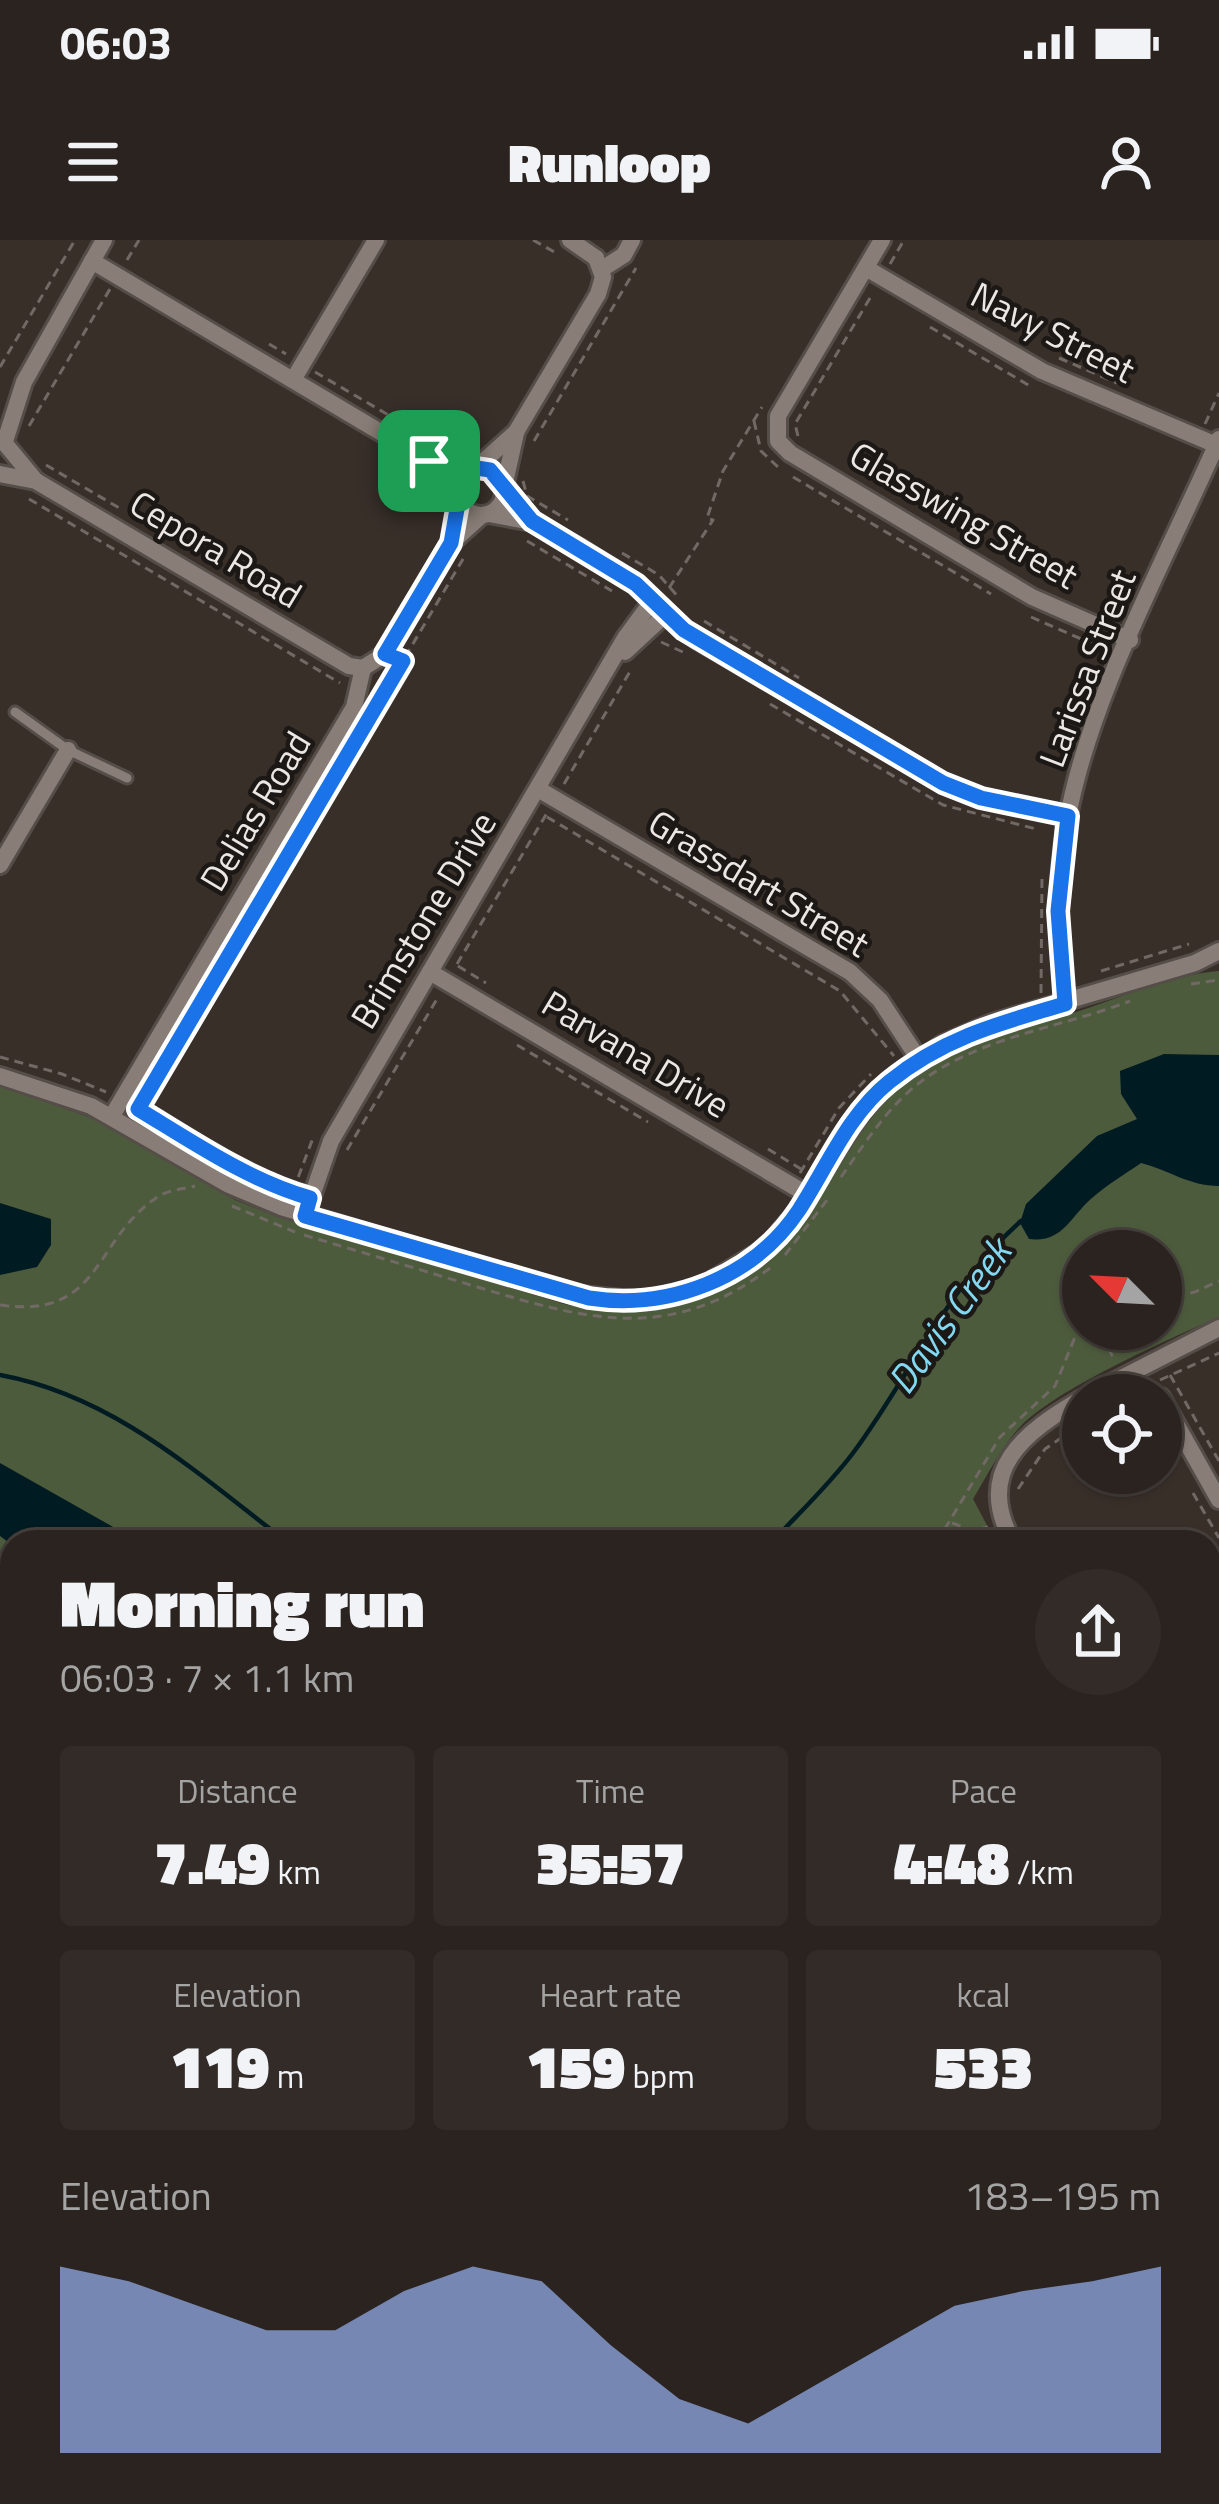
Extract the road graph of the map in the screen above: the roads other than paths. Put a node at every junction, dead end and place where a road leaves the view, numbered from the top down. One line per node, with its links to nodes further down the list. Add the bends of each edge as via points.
1 (104, 240): 6 (street)
2 (376, 240): 9 (street)
3 (570, 240): 7 (street)
4 (629, 240): 7 (street, via 624,255)
5 (882, 240): 8 (street)
6 (92, 261): 9 (street); 10 (street)
7 (599, 264): 14 (street, via 598,294)
8 (880, 269): 13 (street, Navy Street, via 1033,366); 25 (street, Glasswing Street, via 778,416 775,434 790,453 1016,587)
9 (298, 372): 15 (street)
10 (24, 382): 11 (street); 12 (street)
11 (0, 408)
12 (4, 441): 17 (street); 19 (street, Cepora Road)
13 (1218, 442): 25 (street, Larissa Street)
14 (502, 457): 16 (street); 18 (street)
15 (429, 461): 16 (street); 20 (street)
16 (474, 469): 18 (street, via 490,470); 20 (street)
17 (0, 471): 19 (street, Cepora Road)
18 (504, 488): 21 (street, via 502,502); 22 (street)
19 (32, 490): 26 (street, Cepora Road)
20 (458, 497): 21 (street, via 466,510); 23 (street)
21 (485, 515): 22 (street); 23 (street)
22 (532, 521): 24 (street)
23 (461, 527): 26 (street, via 385,654)
24 (660, 607): 30 (street, Brimstone Drive, via 612,665); 31 (street, via 696,639 957,790)
25 (1130, 640): 31 (street, Larissa Street)
26 (363, 668): 40 (street, Delias Road, via 360,691)
27 (15, 712): 28 (lane)
28 (68, 750): 29 (lane); 32 (street)
29 (127, 778)
30 (538, 789): 36 (street, Brimstone Drive); 38 (street, Grassdart Street, via 850,972 880,1000)
31 (1068, 816): 37 (street, Larissa Street, via 1058,911)
32 (0, 865)
33 (1219, 951): 34 (street)
34 (1195, 963): 35 (street); 37 (street)
35 (1219, 963)
36 (430, 972): 41 (street, Parvana Drive); 42 (street, Brimstone Drive, via 331,1141)
37 (1064, 996): 38 (street, via 943,1044)
38 (920, 1061): 41 (street, via 862,1110)
39 (0, 1076): 40 (street)
40 (124, 1108): 42 (street, via 229,1185)
41 (800, 1190): 42 (street, via 779,1235 736,1270 681,1294 624,1302 572,1294)
42 (308, 1207)
43 (1219, 1328): 44 (street)
44 (1143, 1364): 45 (street); 46 (street)
45 (1126, 1374)
46 (1146, 1374)
47 (1062, 1410): 50 (street, via 1022,1441 998,1486)
48 (1182, 1440): 49 (street)
49 (1219, 1500)
50 (1006, 1530)

